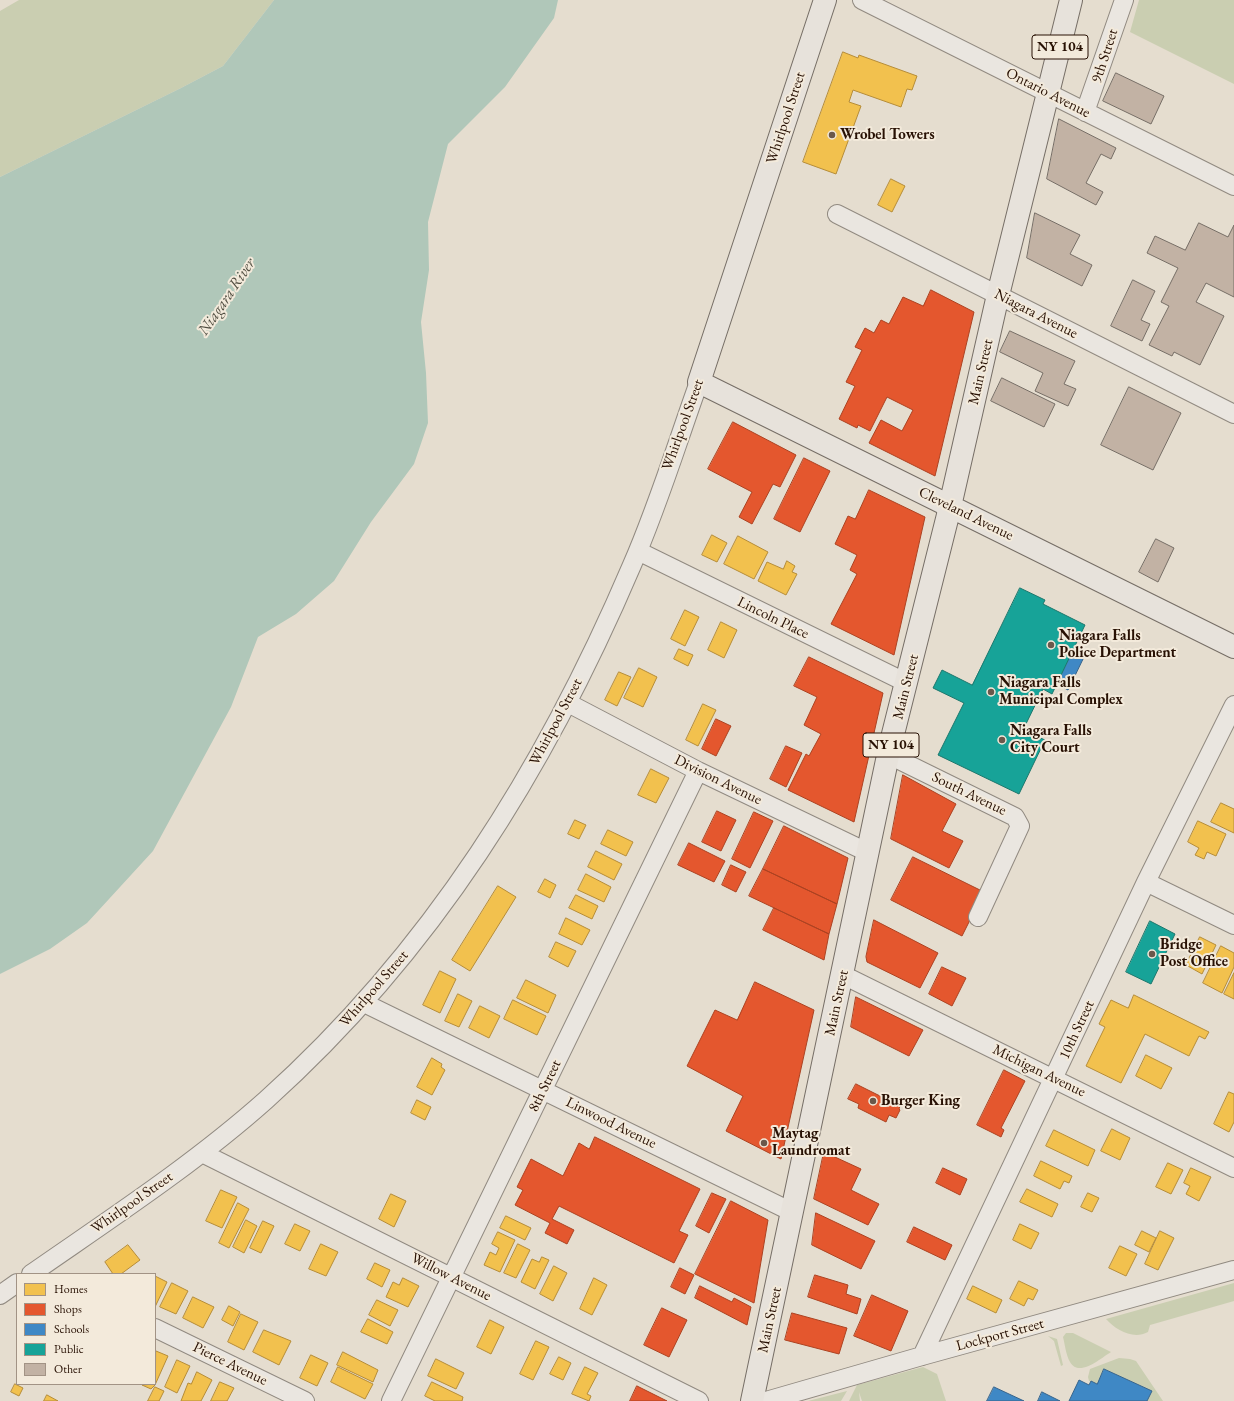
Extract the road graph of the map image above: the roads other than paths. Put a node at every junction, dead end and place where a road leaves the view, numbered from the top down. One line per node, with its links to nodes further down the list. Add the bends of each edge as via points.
1 (825, 0): 10 (main road, Whirlpool Street)
2 (862, 0): 5 (street, Ontario Avenue)
3 (1071, 0): 5 (main road, Main Street / NY 104)
4 (1124, 0): 6 (street, 9th Street)
5 (1048, 93): 6 (street, Ontario Avenue); 9 (main road, Main Street / NY 104)
6 (1085, 112): 7 (street, Ontario Avenue)
7 (1234, 186)
8 (837, 214): 9 (street, Niagara Avenue)
9 (998, 295): 11 (street, Niagara Avenue); 12 (main road, Main Street / NY 104)
10 (699, 382): 12 (main road, Cleveland Avenue); 13 (street, Whirlpool Street)
11 (1234, 414)
12 (950, 506): 14 (main road, Cleveland Avenue); 15 (main road, Main Street / NY 104)
13 (638, 551): 15 (street, Lincoln Place); 16 (street, Whirlpool Street)
14 (1234, 647)
15 (907, 683): 18 (main road, Main Street / NY 104)
16 (568, 703): 19 (street, Division Avenue); 25 (street, Whirlpool Street, via 509,808 471,867 424,931)
17 (1234, 704): 21 (street, 10th Street)
18 (889, 755): 20 (main road, Main Street / NY 104); 22 (street, South Avenue, via 1015,817 1020,826)
19 (698, 771): 20 (street, Division Avenue); 27 (street, 8th Street)
20 (869, 853): 24 (main road, Main Street / NY 104)
21 (1146, 882): 23 (street); 26 (street, 10th Street)
22 (978, 917)
23 (1234, 925)
24 (843, 975): 26 (street, Michigan Avenue); 30 (main road, Main Street / NY 104)
25 (364, 1002): 27 (street, Linwood Avenue); 28 (street, Whirlpool Street, via 312,1057 264,1102)
26 (1054, 1079): 29 (street, Michigan Avenue); 37 (street, 10th Street)
27 (543, 1089): 30 (street, Linwood Avenue); 33 (street, 8th Street)
28 (202, 1153): 32 (street, Whirlpool Street); 33 (street, Willow Avenue)
29 (1234, 1168)
30 (792, 1212): 41 (main road, Main Street / NY 104)
31 (1234, 1270): 37 (street, Lockport Street)
32 (38, 1272)
33 (451, 1277): 39 (street, 8th Street); 40 (street, Willow Avenue)
34 (16, 1284): 35 (street)
35 (0, 1295)
36 (156, 1328): 38 (street, Pierce Avenue)
37 (922, 1356): 42 (street, Lockport Street)
38 (304, 1401)
39 (391, 1401)
40 (699, 1401)
41 (752, 1401)
42 (766, 1401)

